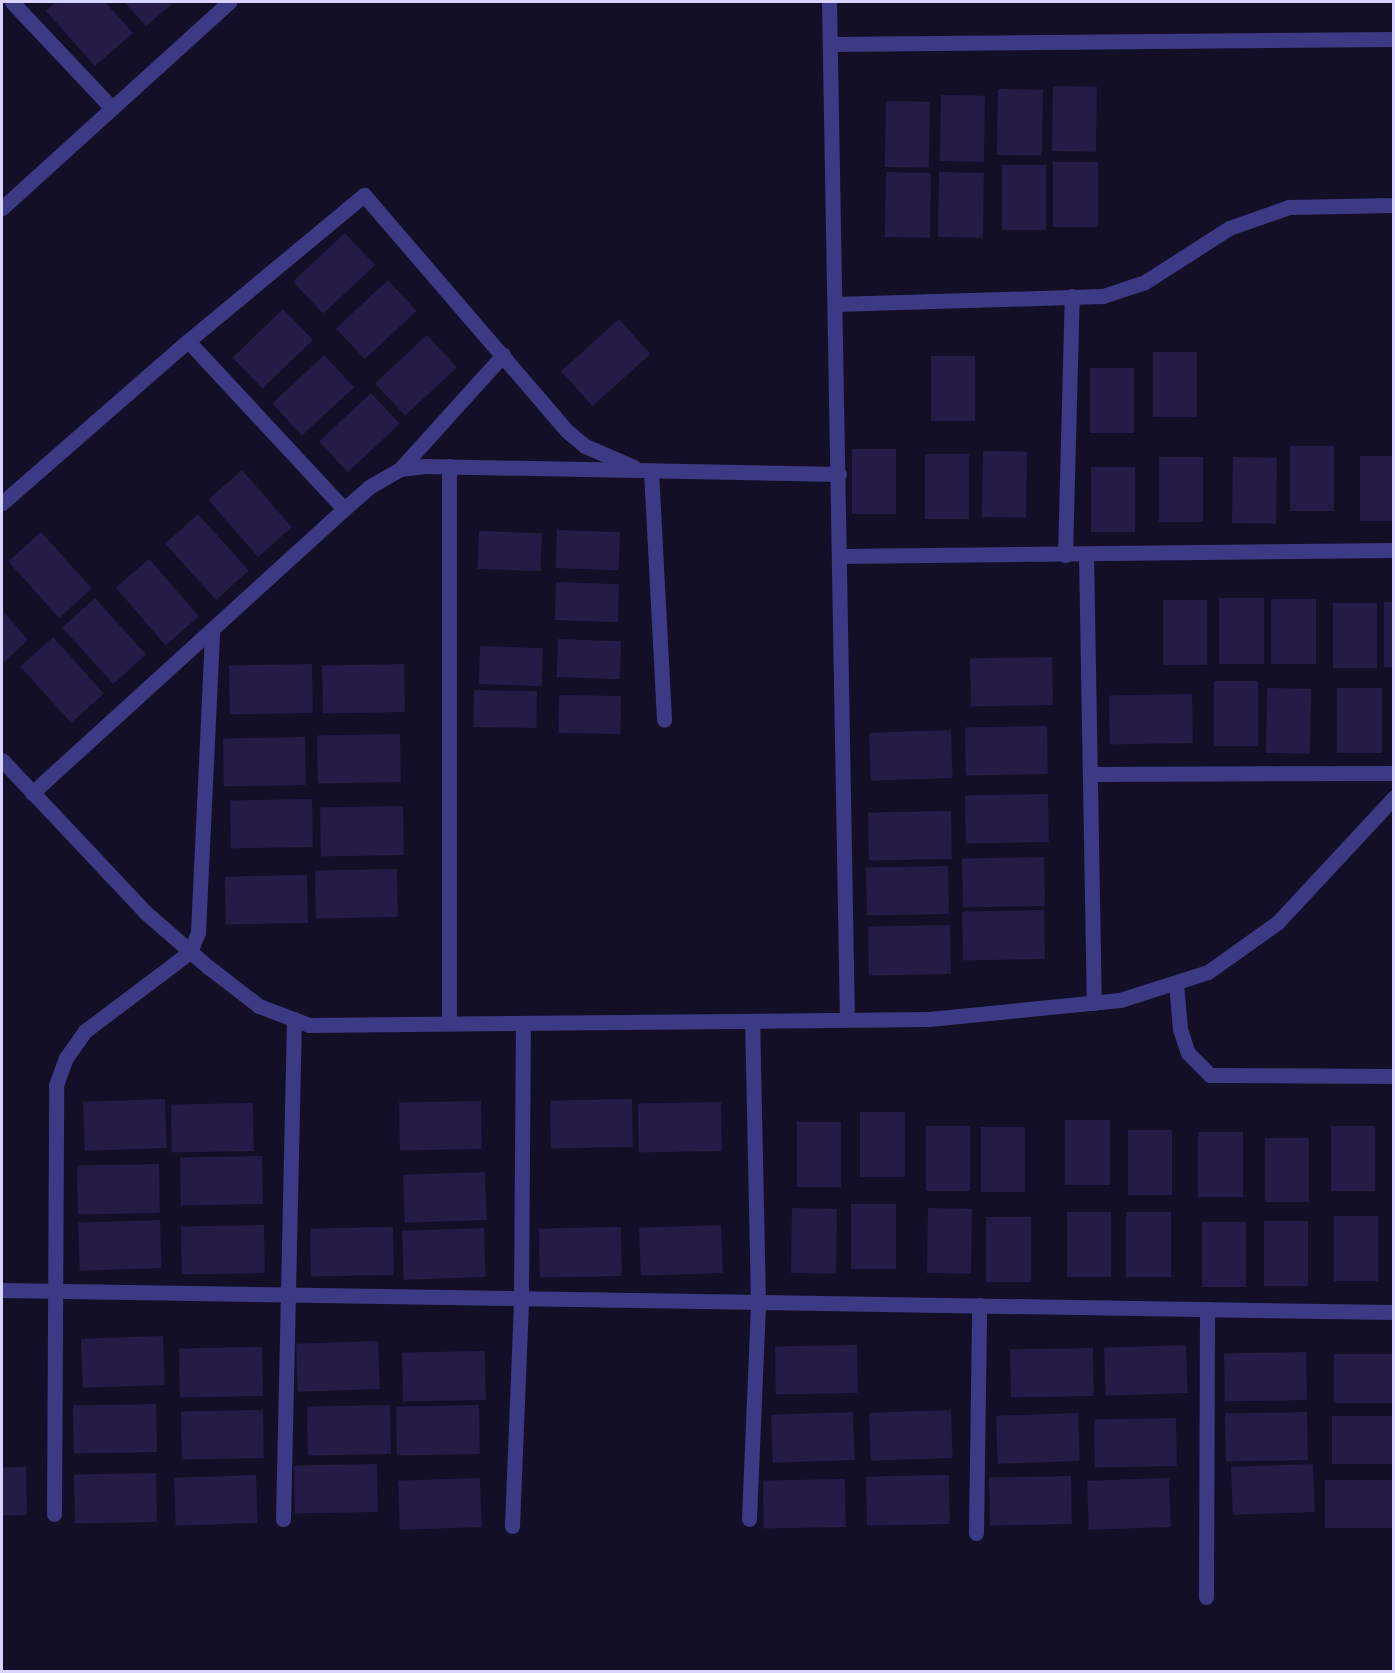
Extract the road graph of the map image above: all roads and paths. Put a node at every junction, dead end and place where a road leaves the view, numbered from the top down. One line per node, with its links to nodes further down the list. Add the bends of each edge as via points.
1 (12, 2): 6 (street)
2 (229, 2): 6 (street)
3 (829, 2): 5 (street)
4 (1394, 39): 5 (street)
5 (832, 44): 10 (street)
6 (112, 108): 8 (street)
7 (1394, 205): 9 (street, via 1289,207 1229,228 1145,282 1103,296)
8 (2, 208)
9 (1072, 296): 10 (street); 21 (street)
10 (836, 304): 16 (street)
11 (188, 341): 12 (street, via 364,195); 17 (street); 18 (street)
12 (503, 355): 14 (street); 15 (street, via 567,431 585,446)
13 (449, 466): 14 (street); 15 (street); 36 (street)
14 (400, 469): 18 (street, via 369,487)
15 (647, 470): 16 (street); 24 (street)
16 (838, 474): 22 (street)
17 (2, 503)
18 (344, 509): 23 (street)
19 (1394, 550): 20 (street)
20 (1086, 554): 21 (street); 27 (street)
21 (1065, 555): 22 (street)
22 (840, 556): 34 (street)
23 (212, 632): 28 (street); 30 (street, via 198,932)
24 (664, 720)
25 (2, 760): 28 (street)
26 (1394, 773): 27 (street)
27 (1090, 774): 32 (street)
28 (32, 793): 30 (street, via 145,912)
29 (1394, 797): 31 (street, via 1278,922 1208,972)
30 (190, 952): 33 (street, via 259,1006); 40 (street, via 85,1031 66,1058 56,1085)
31 (1176, 982): 32 (street, via 1120,1000); 38 (street, via 1180,1029 1188,1053 1210,1075)
32 (1094, 1003): 34 (street, via 929,1019)
33 (294, 1019): 36 (street, via 309,1025); 41 (street)
34 (847, 1019): 35 (street)
35 (752, 1021): 37 (street); 43 (street)
36 (449, 1023): 37 (street)
37 (523, 1023): 42 (street)
38 (1394, 1076)
39 (2, 1290): 40 (street)
40 (58, 1291): 41 (street); 47 (street)
41 (290, 1295): 42 (street); 48 (street)
42 (521, 1298): 43 (street); 50 (street)
43 (758, 1302): 44 (street); 49 (street)
44 (979, 1305): 45 (street); 51 (street)
45 (1207, 1309): 46 (street); 52 (street)
46 (1394, 1312)
47 (54, 1514)
48 (283, 1519)
49 (749, 1519)
50 (512, 1526)
51 (976, 1533)
52 (1206, 1597)

